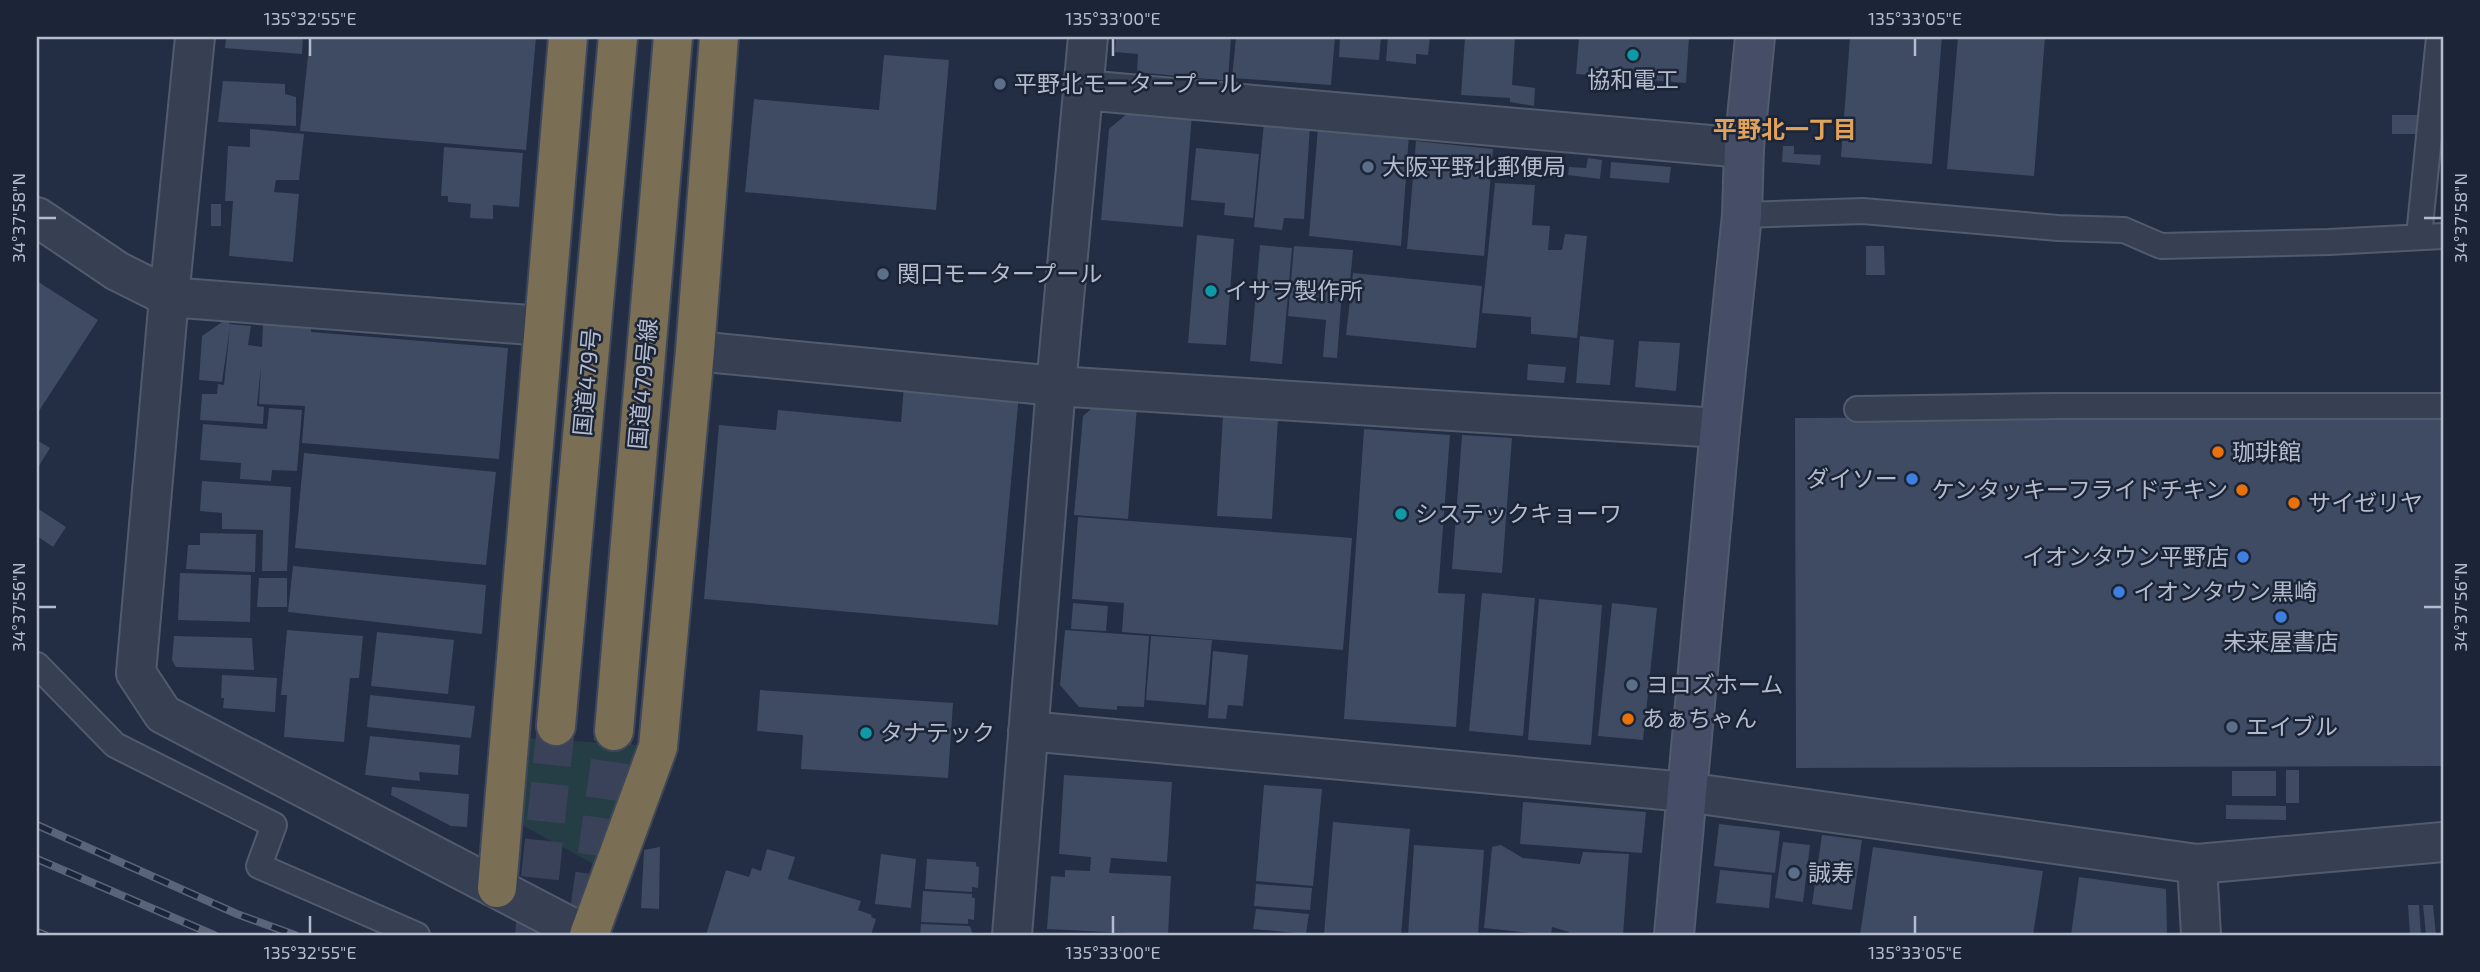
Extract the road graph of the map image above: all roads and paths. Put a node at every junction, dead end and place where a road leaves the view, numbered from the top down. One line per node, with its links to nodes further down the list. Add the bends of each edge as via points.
1 (195, 37): 14 (street)
2 (568, 37): 15 (highway)
3 (618, 37): 22 (highway, 国道479号)
4 (673, 37): 23 (highway, 国道479号線)
5 (719, 37): 16 (highway)
6 (1088, 37): 9 (street)
7 (1755, 37): 10 (street)
8 (2439, 37): 13 (lane)
9 (1083, 90): 10 (street); 17 (street)
10 (1744, 148): 11 (street)
11 (1742, 215): 13 (lane, via 1864,211 2124,230 2161,246); 20 (street)
12 (37, 217): 14 (street, via 117,271)
13 (2431, 236)
14 (169, 297): 15 (street); 28 (street, via 136,673 163,714)
15 (543, 326): 28 (highway)
16 (695, 351): 17 (street); 30 (highway, via 657,747)
17 (1056, 386): 20 (street); 24 (street)
18 (2443, 406): 19 (lane)
19 (1857, 409)
20 (1720, 428): 25 (street)
21 (37, 665): 29 (lane, via 115,745 274,825 259,866)
22 (556, 726)
23 (614, 731)
24 (1028, 731): 25 (street); 31 (street)
25 (1686, 792): 27 (street); 32 (street)
26 (2443, 842): 27 (street)
27 (2197, 864): 33 (street)
28 (498, 888): 30 (street)
29 (417, 935)
30 (588, 935)
31 (1012, 935)
32 (1674, 935)
33 (2201, 935)

